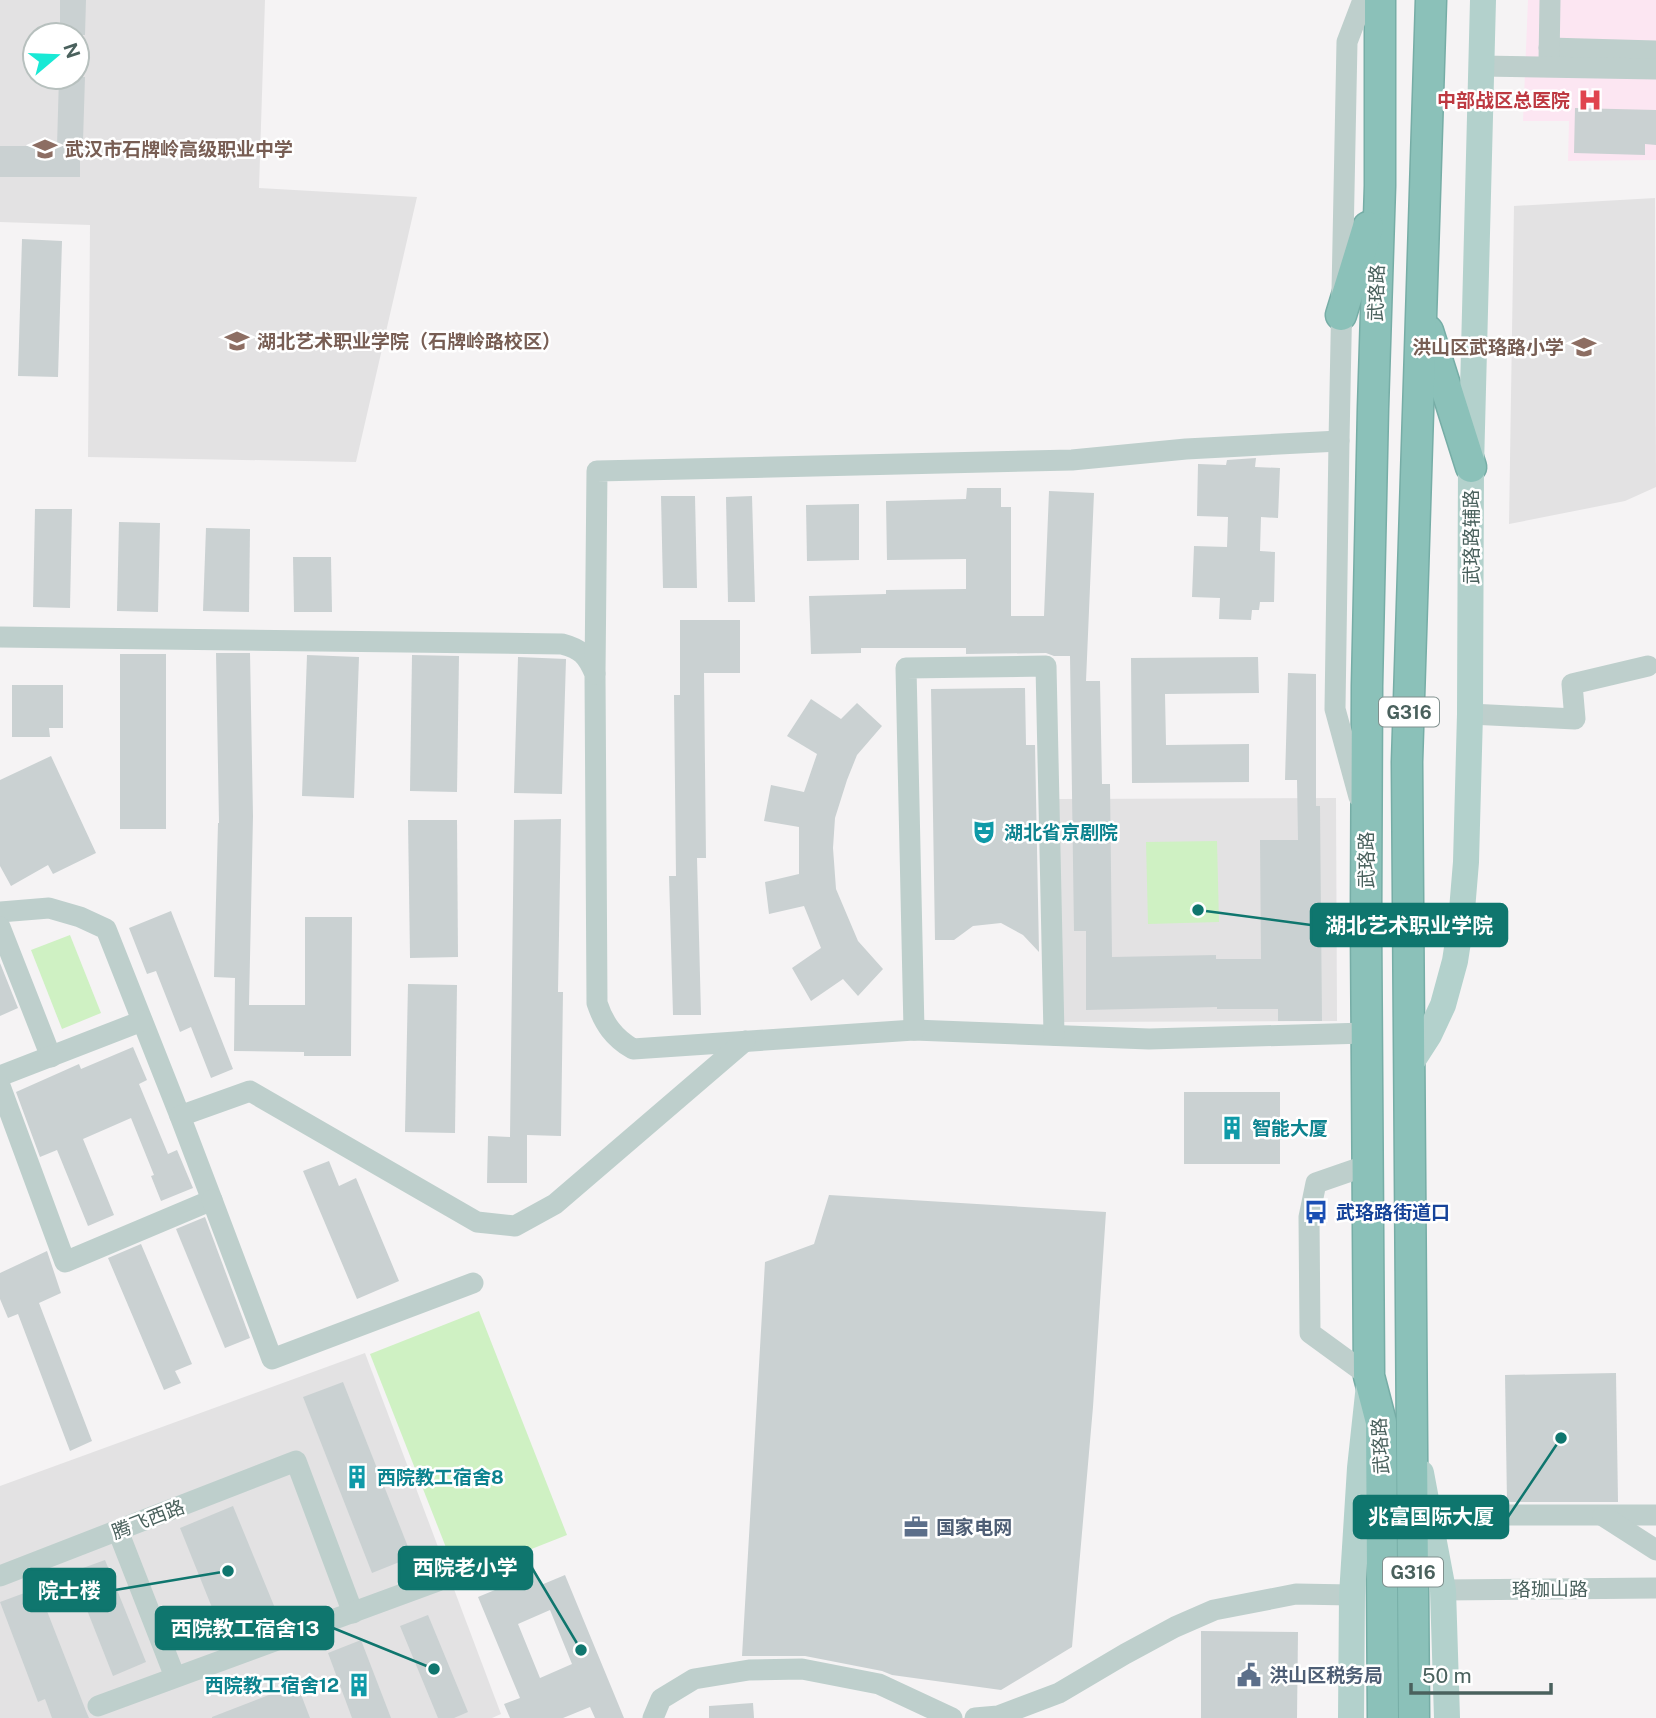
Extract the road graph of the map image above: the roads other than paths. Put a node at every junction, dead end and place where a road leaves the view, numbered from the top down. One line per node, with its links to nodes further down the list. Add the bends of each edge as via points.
1 (1363, 0): 12 (street, via 1348,41)
2 (1380, 0): 10 (highway, 武珞路 / G316)
3 (1431, 0): 11 (highway, 武珞路 / G316)
4 (1483, 0): 8 (main road, 武珞路辅路)
5 (1550, 0): 7 (street)
6 (1656, 51): 7 (street)
7 (1549, 58): 8 (street); 9 (street)
8 (1481, 66): 14 (main road, 武珞路辅路)
9 (1656, 69)
10 (1380, 186): 12 (highway); 19 (highway, 武珞路 / G316)
11 (1422, 312): 14 (highway); 28 (highway, 武珞路 / G316, via 1407,762)
12 (1341, 315): 13 (street)
13 (1339, 441): 17 (street, via 1072,460 597,471); 19 (street, via 1335,709)
14 (1471, 467): 18 (main road, 武珞路辅路)
15 (0, 637): 17 (street, via 562,644 577,648)
16 (1648, 666): 18 (street, via 1572,684 1575,719)
17 (595, 674): 26 (street, via 597,1003 602,1018 611,1032 633,1049)
18 (1470, 715): 28 (main road, 武珞路辅路, via 1466,862 1455,961 1443,1005)
19 (1366, 825): 24 (highway, 武珞路 / G316)
20 (0, 912): 22 (street, via 49,908 106,929)
21 (0, 927): 27 (street)
22 (142, 1021): 27 (street); 31 (street)
23 (914, 1030): 25 (street); 25 (street, via 906,668 1046,666); 26 (street)
24 (1366, 1033): 25 (street, via 1149,1039); 32 (highway, 武珞路 / G316)
25 (1054, 1035)
26 (745, 1041): 31 (street, via 555,1204 514,1226 477,1222 250,1091)
27 (51, 1057): 29 (street)
28 (1411, 1063): 36 (highway, 武珞路 / G316)
29 (0, 1076)
30 (0, 1086): 33 (street, via 65,1262)
31 (180, 1116): 33 (street)
32 (1368, 1165): 35 (highway, 武珞路 / G316); 35 (street, via 1316,1183 1309,1217 1310,1333)
33 (212, 1200): 34 (street, via 272,1359)
34 (473, 1283)
35 (1370, 1376): 46 (main road); 54 (highway, 武珞路 / G316, via 1381,1422)
36 (1411, 1425): 38 (main road); 55 (highway, 武珞路 / G316)
37 (1656, 1515): 39 (street)
38 (1429, 1516): 39 (street); 45 (main road)
39 (1603, 1516): 41 (street)
40 (118, 1531): 42 (street, 腾飞西路); 47 (street, 腾飞西路, via 296,1461); 48 (street)
41 (1656, 1550)
42 (0, 1576)
43 (438, 1581): 47 (street)
44 (1656, 1588): 45 (street, 珞珈山路)
45 (1443, 1590): 56 (main road)
46 (1352, 1595): 52 (street, via 1296,1594 1214,1611 1154,1638 1059,1693 998,1716); 53 (main road)
47 (353, 1613): 48 (street)
48 (175, 1677): 49 (street)
49 (98, 1706)
50 (653, 1718): 51 (street, via 662,1699 694,1679 750,1670 802,1670 880,1684)
51 (952, 1718)
52 (975, 1718)
53 (1351, 1718)
54 (1383, 1718)
55 (1414, 1718)
56 (1447, 1718)

